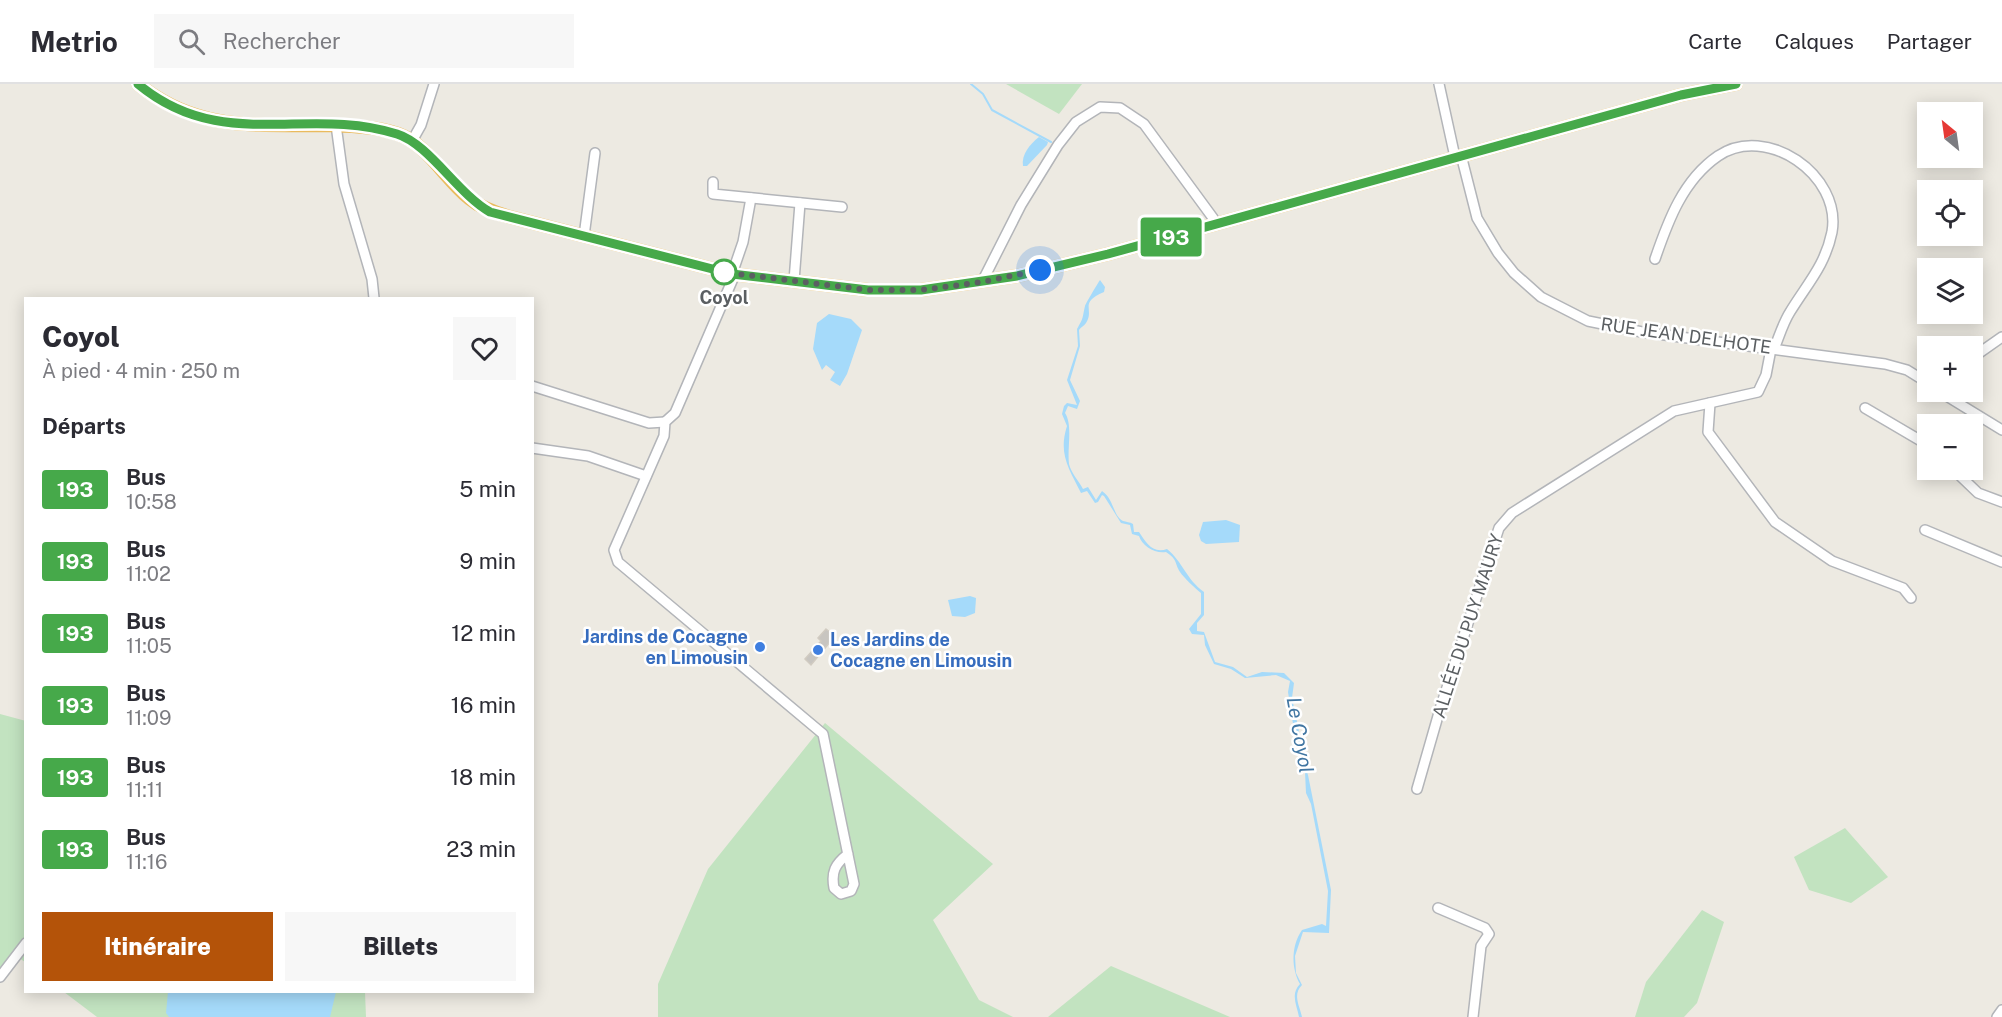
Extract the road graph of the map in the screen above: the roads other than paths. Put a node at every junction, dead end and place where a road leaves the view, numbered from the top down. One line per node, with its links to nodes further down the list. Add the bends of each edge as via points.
1 (138, 84): 6 (main road, via 179,111 212,120 255,125)
2 (434, 84): 7 (street)
3 (1439, 84): 9 (street, RUE JEAN DELHOTE)
4 (1736, 84): 5 (main road)
5 (1680, 90): 9 (main road)
6 (336, 125): 7 (main road, via 373,127); 20 (street, via 344,184)
7 (412, 141): 15 (main road, via 490,212)
8 (595, 153): 15 (street)
9 (1458, 156): 14 (main road); 22 (street, RUE JEAN DELHOTE, via 1477,218 1514,273 1541,297 1588,321)
10 (713, 182): 11 (street, via 713,194)
11 (751, 198): 12 (street); 17 (street)
12 (800, 203): 13 (street); 18 (street)
13 (842, 207)
14 (1216, 225): 19 (main road); 19 (street, via 1144,124 1120,108 1101,107 1076,122 1058,145 1020,205)
15 (584, 236): 17 (main road)
16 (1655, 259): 22 (street, via 1679,199 1718,155 1741,148 1765,148 1789,154 1812,170 1829,198 1832,230 1822,265 1788,314)
17 (733, 274): 18 (main road); 29 (street, via 675,413)
18 (794, 280): 19 (main road, via 868,290 921,290)
19 (982, 282)
20 (374, 297)
21 (2002, 337): 23 (street)
22 (1772, 349): 24 (street, RUE JEAN DELHOTE, via 1885,364); 27 (street, ALLÉE DU PUY MAURY, via 1758,392)
23 (1983, 350)
24 (1917, 376)
25 (534, 387): 29 (street, via 649,423)
26 (1956, 402): 30 (street)
27 (1710, 404): 38 (street, via 1708,432 1775,522 1832,561 1903,588); 39 (street, ALLÉE DU PUY MAURY, via 1674,411 1512,513 1500,528)
28 (1865, 408): 31 (street)
29 (665, 422): 33 (street, via 664,436)
30 (2002, 430)
31 (1917, 439)
32 (534, 448): 33 (street, via 588,456)
33 (646, 476): 40 (street, via 614,550 618,562 823,734)
34 (1964, 480): 35 (street, via 1978,493)
35 (2002, 502)
36 (1925, 530): 37 (street)
37 (2002, 562)
38 (1911, 598)
39 (1417, 789)
40 (848, 854)
41 (1438, 908): 45 (street, via 1485,928 1489,934 1481,946)
42 (24, 946): 43 (street)
43 (0, 977)
44 (2002, 1010): 46 (street)
45 (1473, 1017)
46 (1997, 1017)

